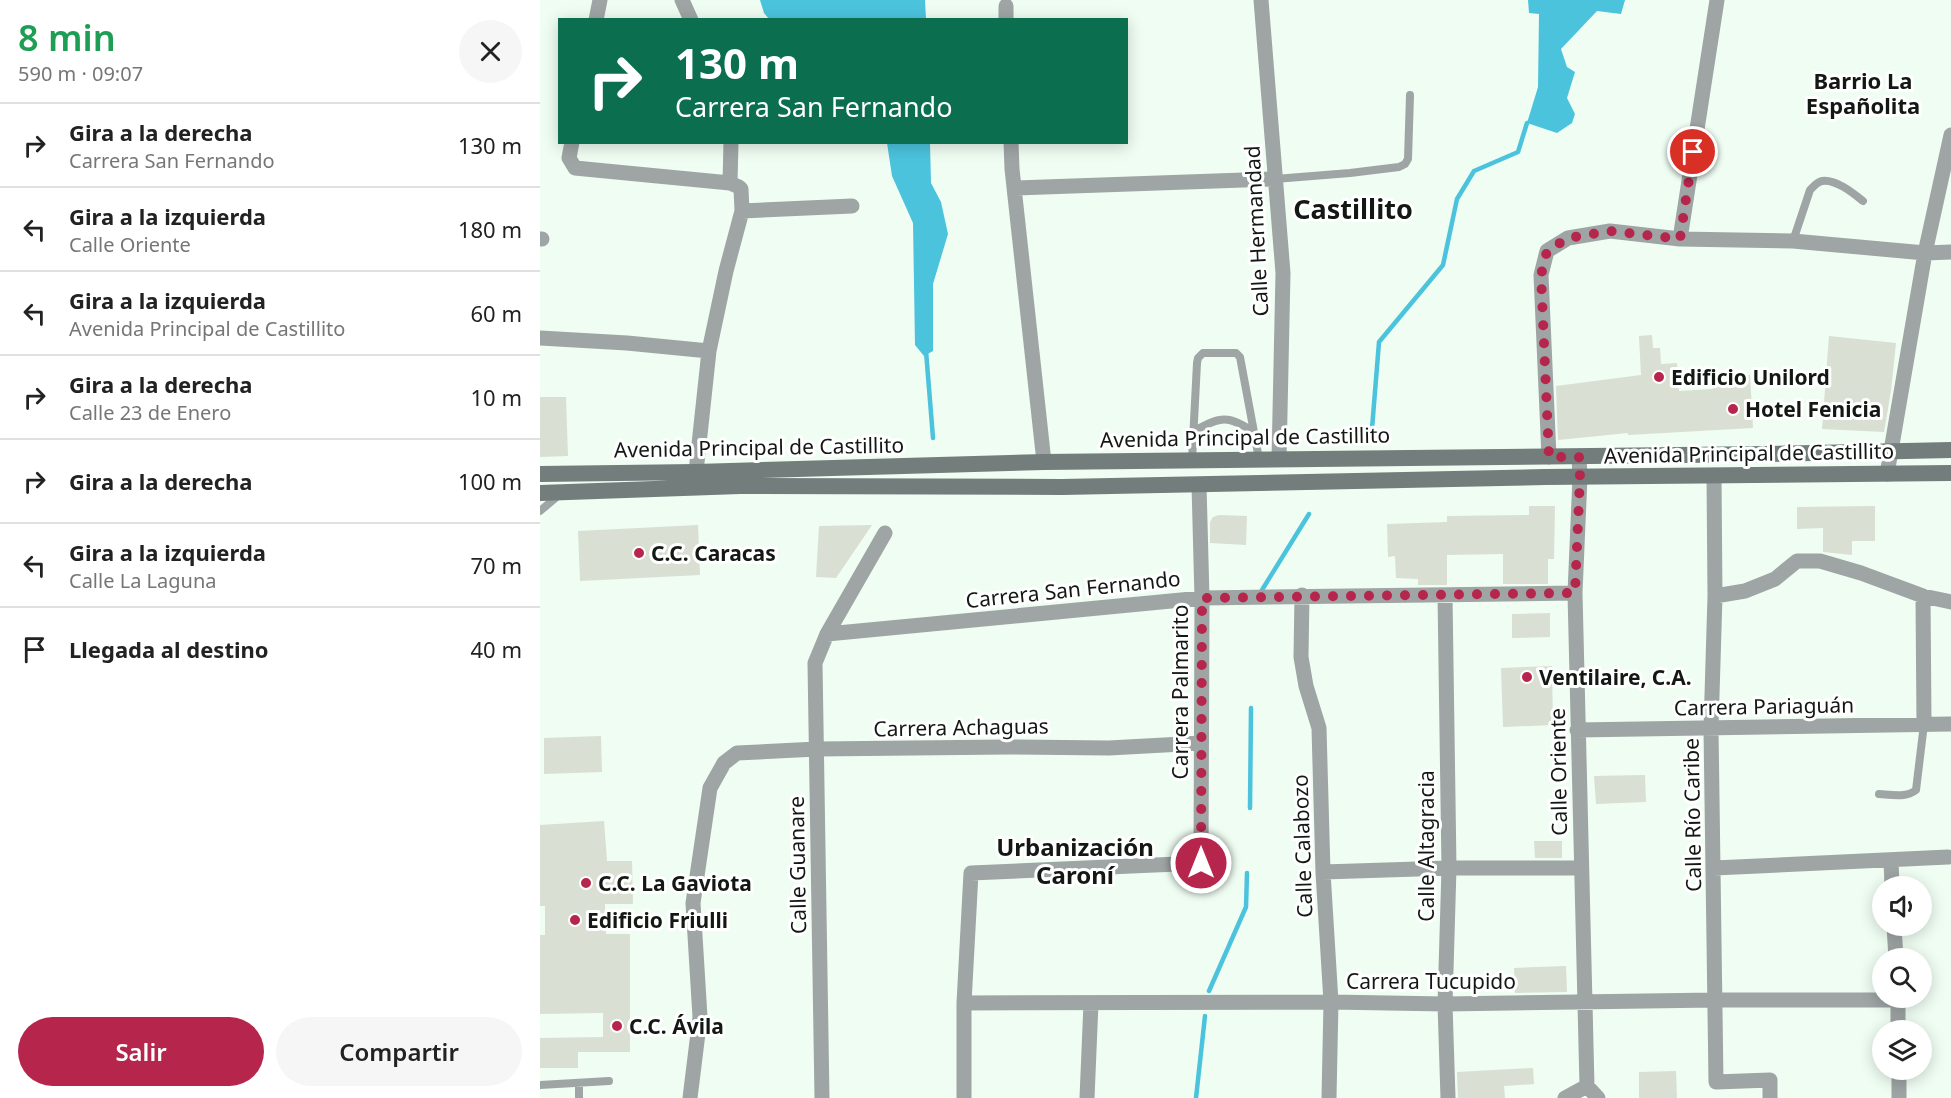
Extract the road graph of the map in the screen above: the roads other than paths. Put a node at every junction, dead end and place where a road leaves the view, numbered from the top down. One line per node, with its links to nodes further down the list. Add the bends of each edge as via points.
1 (600, 0): 5 (street)
2 (682, 0): 6 (street)
3 (1261, 0): 12 (street, Calle Hermandad)
4 (1717, 0): 18 (street)
5 (596, 18)
6 (691, 18)
7 (1410, 95): 12 (lane, via 1405,164 1350,173)
8 (1951, 135): 21 (street)
9 (572, 144): 13 (street, via 569,158 575,168)
10 (731, 144): 13 (street)
11 (1011, 144): 14 (street)
12 (1275, 178): 14 (street); 31 (street, Calle Hermandad, via 1283,273)
13 (730, 183): 17 (street, via 741,189)
14 (1015, 188): 33 (street)
15 (1863, 201): 19 (lane, via 1839,185 1822,181 1816,184 1810,190)
16 (852, 206): 17 (street)
17 (742, 211): 23 (street)
18 (1680, 239): 19 (street); 28 (street, via 1610,231 1568,238 1547,251 1541,275)
19 (1793, 241): 21 (street)
20 (1951, 252): 21 (street)
21 (1925, 253): 27 (street)
22 (540, 338): 23 (street)
23 (709, 351): 34 (street)
24 (1194, 431): 25 (lane, via 1223,418 1238,421); 25 (lane, via 1198,358 1203,353 1236,353 1242,362); 32 (lane)
25 (1254, 432): 30 (lane)
26 (1951, 450): 27 (main road, Avenida Principal de Castillito)
27 (1891, 451): 29 (main road, Avenida Principal de Castillito); 37 (street)
28 (1549, 457): 29 (main road, Avenida Principal de Castillito); 31 (main road, Avenida Principal de Castillito)
29 (1579, 457): 39 (street, Calle Oriente)
30 (1258, 459): 31 (main road, Avenida Principal de Castillito); 32 (main road, Avenida Principal de Castillito)
31 (1280, 459)
32 (1192, 460): 33 (main road, Avenida Principal de Castillito)
33 (1044, 462): 34 (main road, Avenida Principal de Castillito)
34 (696, 472): 36 (main road, Avenida Principal de Castillito)
35 (1951, 473): 37 (main road, Avenida Principal de Castillito)
36 (540, 474)
37 (1887, 474): 38 (main road, Avenida Principal de Castillito)
38 (1714, 476): 39 (main road, Avenida Principal de Castillito); 48 (street, Calle Río Caribe)
39 (1580, 477): 40 (main road, Avenida Principal de Castillito); 45 (street, Calle Oriente)
40 (1199, 485): 41 (main road, Avenida Principal de Castillito, via 740,486); 50 (street, Carrera Palmarito)
41 (562, 492): 42 (main road, Avenida Principal de Castillito); 43 (lane)
42 (540, 493)
43 (540, 512)
44 (885, 533): 52 (street, Calle Guanare)
45 (1575, 593): 47 (street, Carrera San Fernando); 56 (street, Calle Oriente)
46 (1302, 595): 47 (street, Carrera San Fernando); 50 (street, Carrera San Fernando); 65 (street, Calle Calabozo, via 1301,657 1319,728)
47 (1445, 595): 62 (street, Calle Altagracia)
48 (1715, 596): 49 (street, via 1745,591 1775,579 1797,561 1820,561); 55 (street, Calle Río Caribe)
49 (1923, 596): 51 (street); 53 (street)
50 (1202, 598): 52 (street, Carrera San Fernando); 57 (street, Carrera Palmarito)
51 (1951, 602)
52 (827, 634): 58 (street, Calle Guanare, via 815,663)
53 (1924, 724): 54 (street, Carrera Pariaguán); 55 (street, Carrera Pariaguán); 59 (lane, via 1916,790 1911,795)
54 (1951, 724)
55 (1711, 728): 56 (street, Carrera Pariaguán); 64 (street, Calle Río Caribe)
56 (1577, 730): 63 (street, Calle Oriente)
57 (1202, 743): 58 (street, Carrera Achaguas, via 1108,748); 71 (street, Carrera Palmarito, via 1201,863 971,873)
58 (817, 749): 80 (street, Carrera Achaguas, via 737,753 724,763 710,788 693,903 700,1017); 81 (street, Calle Guanare)
59 (1879, 794)
60 (1948, 857): 61 (street)
61 (1891, 861): 64 (street); 66 (street)
62 (1449, 868): 63 (street); 65 (street); 73 (street, Calle Altagracia)
63 (1581, 868): 69 (street, Calle Oriente)
64 (1714, 868): 68 (street, Calle Río Caribe)
65 (1323, 872): 70 (street, Calle Calabozo)
66 (1892, 876)
67 (1872, 999): 68 (street, Carrera Tucupido)
68 (1715, 1000): 69 (street, Carrera Tucupido); 88 (street, Calle Río Caribe, via 1716,1082 1770,1080)
69 (1584, 1001): 73 (street, Carrera Tucupido); 78 (street, Calle Oriente)
70 (1331, 1002): 72 (street, Carrera Tucupido); 73 (street, Carrera Tucupido); 84 (street, Calle Calabozo)
71 (964, 1003): 72 (street, Carrera Tucupido); 82 (street)
72 (1091, 1003): 83 (street)
73 (1445, 1004): 85 (street, Calle Altagracia)
74 (1899, 1080): 89 (street)
75 (609, 1081): 76 (lane)
76 (579, 1083): 77 (lane); 79 (lane)
77 (540, 1085)
78 (1587, 1086): 86 (street); 87 (street)
79 (579, 1098)
80 (690, 1098)
81 (822, 1098)
82 (964, 1098)
83 (1087, 1098)
84 (1329, 1098)
85 (1448, 1098)
86 (1565, 1098)
87 (1598, 1098)
88 (1770, 1098)
89 (1899, 1098)

